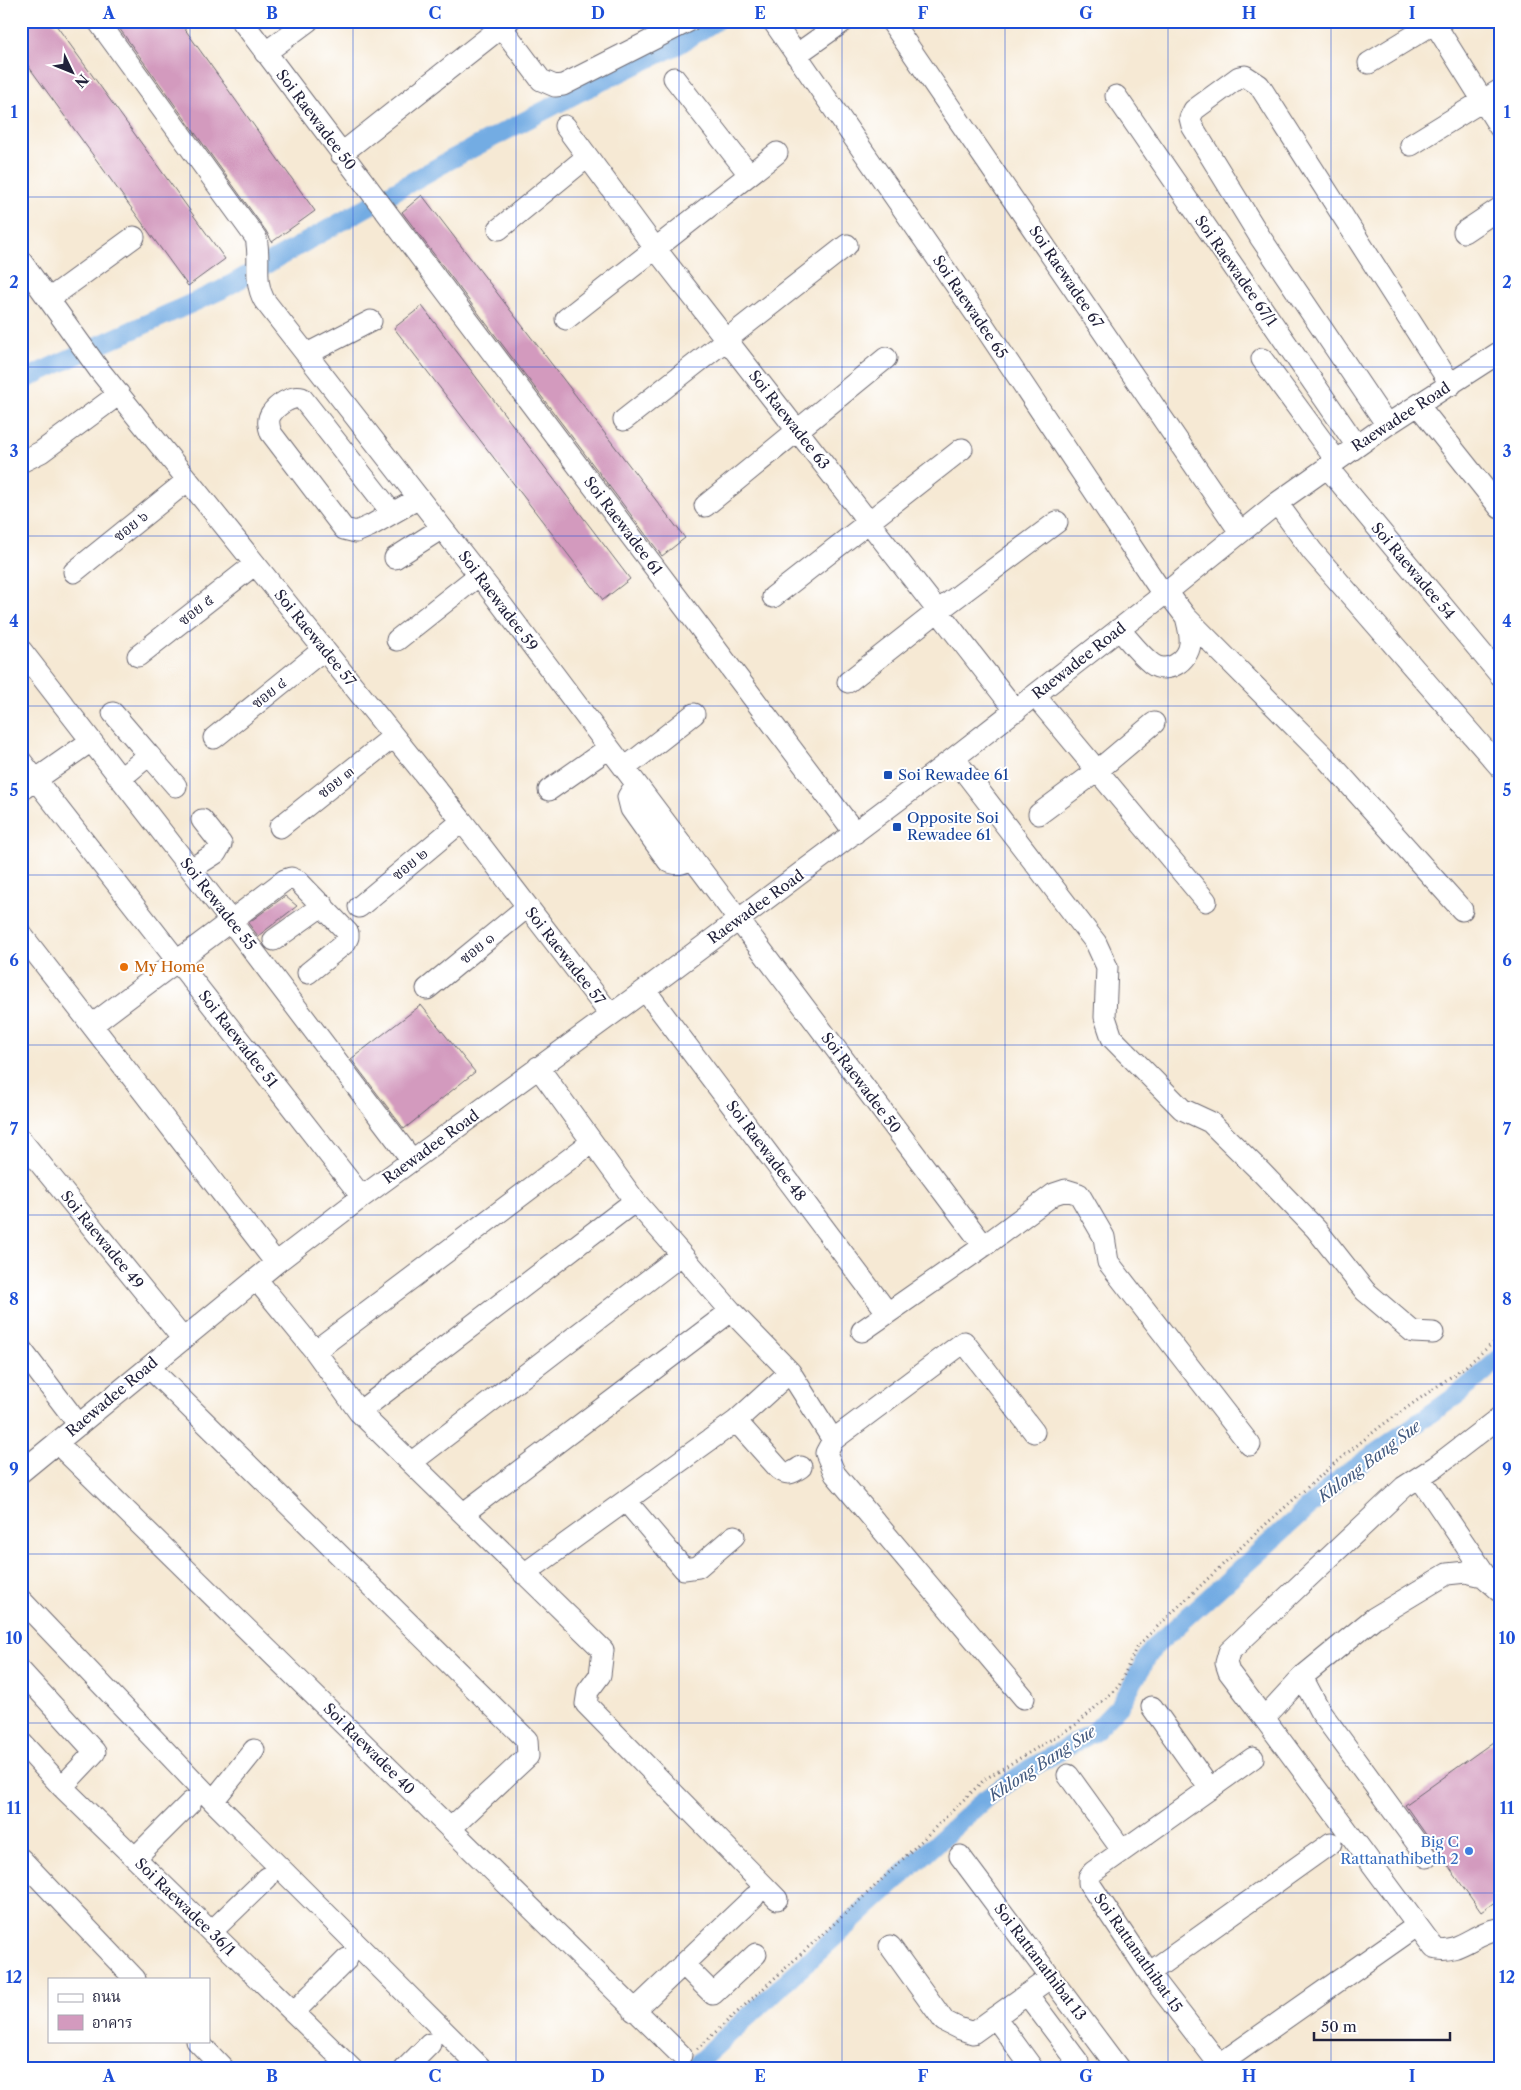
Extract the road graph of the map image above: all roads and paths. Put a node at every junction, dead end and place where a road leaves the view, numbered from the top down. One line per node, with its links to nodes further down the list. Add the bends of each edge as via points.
1 (98, 21): 36 (street, Soi Raewadee 59, via 256,238 258,276 264,300)
2 (242, 21): 10 (street, Soi Raewadee 50)
3 (308, 21): 10 (street)
4 (689, 21): 9 (street, via 563,85 555,86 542,80)
5 (774, 21): 11 (street, Soi Raewadee 65)
6 (844, 21): 11 (street)
7 (891, 21): 58 (street, Soi Raewadee 67)
8 (1435, 22): 12 (street); 14 (street)
9 (502, 23): 20 (street)
10 (265, 53): 20 (street, Soi Raewadee 50)
11 (796, 55): 63 (street, Soi Raewadee 65)
12 (1369, 63)
13 (674, 78): 22 (street)
14 (1491, 95): 17 (street); 18 (street)
15 (1116, 96): 45 (street, Soi Raewadee 67/1)
16 (565, 126): 21 (street, Soi Raewadee 63)
17 (1500, 128)
18 (1411, 145)
19 (777, 153): 22 (street)
20 (341, 154): 24 (street, Soi Raewadee 50)
21 (587, 157): 25 (street); 29 (street, Soi Raewadee 63)
22 (749, 174): 29 (street)
23 (1500, 208): 26 (street)
24 (391, 219): 97 (street, Soi Raewadee 61)
25 (499, 228)
26 (1464, 232)
27 (134, 237): 31 (street)
28 (847, 245): 34 (street)
29 (655, 248): 32 (street); 34 (street, Soi Raewadee 63)
30 (21, 261): 31 (street, Soi Raewadee 57)
31 (49, 299): 40 (street, Soi Raewadee 57)
32 (566, 319)
33 (371, 321): 36 (street)
34 (726, 340): 42 (street); 44 (street, Soi Raewadee 63)
35 (1500, 352): 39 (street, Raewadee Road)
36 (307, 354): 50 (street, Soi Raewadee 59)
37 (886, 358): 44 (street)
38 (1262, 359): 48 (street, Soi Raewadee 54)
39 (1451, 385): 41 (street, Raewadee Road); 43 (street, via 1259,85 1244,76 1239,77 1194,110 1190,118 1192,126 1260,236)
40 (118, 394): 47 (street, via 47,448); 49 (street, Soi Raewadee 57)
41 (1418, 405): 43 (street, Raewadee Road); 53 (street)
42 (624, 420)
43 (1387, 425): 45 (street, Raewadee Road)
44 (797, 431): 52 (street); 55 (street, Soi Raewadee 63)
45 (1357, 446): 48 (street, Raewadee Road)
46 (962, 449): 55 (street)
47 (21, 462)
48 (1331, 464): 51 (street, Raewadee Road); 72 (street, Soi Raewadee 54)
49 (188, 480): 60 (street, Soi Raewadee 57); 61 (street, ซอย ๖)
50 (419, 498): 54 (street); 57 (street, Soi Raewadee 59)
51 (1278, 503): 58 (street, Raewadee Road); 86 (street, via 1312,551)
52 (705, 506)
53 (1500, 508)
54 (392, 513): 54 (street, via 356,532 344,529 272,433 268,424 271,414 288,399 302,398)
55 (870, 522): 64 (street); 65 (street, Soi Raewadee 63)
56 (1057, 522): 65 (street)
57 (442, 528): 59 (street); 62 (street, Soi Raewadee 59)
58 (1240, 532): 63 (street, Raewadee Road)
59 (395, 558)
60 (255, 564): 69 (street, Soi Raewadee 57); 71 (street, ซอย ๕)
61 (74, 572)
62 (479, 575): 68 (street); 82 (street, Soi Raewadee 59)
63 (1165, 593): 66 (street, Soi Raewadee 65); 67 (street, Raewadee Road)
64 (773, 597)
65 (938, 611): 73 (street); 75 (street, Soi Raewadee 63)
66 (1186, 617): 67 (street, via 1190,643 1188,652 1171,667 1152,664); 103 (street, Soi Raewadee 65, via 1324,756)
67 (1119, 629): 74 (street, Raewadee Road)
68 (397, 640)
69 (324, 648): 79 (street, Soi Raewadee 57); 80 (street, ซอย ๔)
70 (21, 650): 81 (street, Soi Rewadee 55)
71 (138, 656)
72 (1500, 675)
73 (848, 682)
74 (1035, 696): 75 (street, Raewadee Road); 87 (street)
75 (1016, 711): 84 (street, Raewadee Road)
76 (112, 714): 83 (street)
77 (694, 714): 88 (street)
78 (1154, 723): 87 (street)
79 (393, 737): 95 (street, Soi Raewadee 57); 96 (street, ซอย ๓)
80 (214, 738)
81 (91, 740): 89 (street, Soi Rewadee 55); 90 (street)
82 (609, 748): 88 (street, Soi Raewadee 59); 92 (street)
83 (149, 755): 89 (street); 91 (street)
84 (954, 758): 97 (street, Raewadee Road); 127 (street, via 1096,943 1108,967 1105,1017 1112,1038 1182,1109 1210,1122 1261,1172 1316,1229 1365,1291 1413,1332)
85 (21, 761): 90 (street, Soi Raewadee 51)
86 (1500, 766)
87 (1097, 770): 93 (street); 99 (street)
88 (630, 776): 104 (street, Soi Raewadee 59)
89 (120, 779): 98 (street, Soi Rewadee 55)
90 (28, 785): 108 (street, Soi Raewadee 51)
91 (176, 786)
92 (549, 790)
93 (1040, 814)
94 (202, 820): 98 (street, via 222,844 216,853)
95 (462, 821): 101 (street, ซอย ๒); 102 (street, Soi Raewadee 57)
96 (280, 827)
97 (855, 834): 104 (street, Raewadee Road)
98 (191, 869): 105 (street, Soi Rewadee 55)
99 (1206, 901)
100 (323, 905): 105 (street, via 298,880 291,878); 107 (street); 109 (street, via 345,927 348,937)
101 (359, 907)
102 (527, 907): 110 (street, ซอย ๑); 112 (street, Soi Raewadee 57)
103 (1462, 910)
104 (738, 919): 111 (street, Raewadee Road); 120 (street, Soi Raewadee 50)
105 (230, 920): 108 (street); 117 (street, Soi Rewadee 55)
106 (21, 934): 113 (street)
107 (274, 940)
108 (176, 960): 113 (street); 118 (street, Soi Raewadee 51)
109 (308, 973)
110 (427, 989)
111 (645, 990): 112 (street, Raewadee Road); 125 (street, Soi Raewadee 48)
112 (610, 1014): 114 (street, Raewadee Road)
113 (92, 1024): 122 (street)
114 (538, 1067): 116 (street); 117 (street, Raewadee Road)
115 (21, 1140): 129 (street, Soi Raewadee 49)
116 (592, 1142): 119 (street); 131 (street)
117 (412, 1160): 118 (street, Raewadee Road)
118 (362, 1197): 122 (street, Raewadee Road)
119 (635, 1201): 121 (street); 134 (street)
120 (984, 1246): 125 (street); 141 (street, via 1054,1194 1066,1190 1079,1194 1104,1237 1108,1262)
121 (682, 1255): 124 (street); 142 (street)
122 (276, 1264): 123 (street, Raewadee Road)
123 (256, 1279): 129 (street, Raewadee Road); 131 (street)
124 (731, 1311): 133 (street); 147 (street)
125 (888, 1312): 126 (street)
126 (862, 1331)
127 (1433, 1333)
128 (1500, 1337): 191 (path, via 1336,1462 1137,1646 1119,1686 1077,1724 985,1780 872,1889)
129 (183, 1339): 132 (street, Raewadee Road)
130 (21, 1348): 137 (street)
131 (315, 1351): 134 (street)
132 (149, 1367): 137 (street, Raewadee Road); 165 (street, via 527,1740 528,1756)
133 (790, 1372): 136 (street); 139 (street)
134 (359, 1412): 142 (street)
135 (1500, 1417): 145 (street)
136 (736, 1421): 143 (street, via 779,1470 786,1474); 146 (street)
137 (79, 1424): 140 (street, Raewadee Road)
138 (1034, 1432): 139 (street, via 964,1342)
139 (833, 1440): 154 (street, via 826,1453 835,1474)
140 (57, 1443): 144 (street, Raewadee Road); 165 (street, Soi Raewadee 40)
141 (1250, 1445)
142 (412, 1462): 147 (street)
143 (801, 1467)
144 (21, 1472)
145 (1420, 1478): 150 (street); 156 (street, via 1397,1494 1229,1652 1226,1663 1230,1672)
146 (626, 1501): 148 (street, via 684,1569 698,1567); 149 (street)
147 (464, 1514): 149 (street)
148 (734, 1536)
149 (524, 1574): 174 (street, via 603,1650 600,1675 588,1691 586,1704)
150 (1495, 1587): 153 (street, via 1483,1576 1466,1572 1447,1574 1374,1618)
151 (21, 1600): 164 (street)
152 (21, 1671): 161 (street, via 95,1752)
153 (1302, 1676): 156 (street); 169 (street, via 1320,1711)
154 (1024, 1698)
155 (1152, 1706): 162 (street)
156 (1264, 1718): 175 (street, via 1434,1948 1452,1948 1491,1929)
157 (21, 1742): 161 (street, Soi Raewadee 36/1)
158 (254, 1750): 164 (street)
159 (1253, 1758): 162 (street, Soi Rattanathibat 15)
160 (1068, 1775): 167 (street)
161 (62, 1787): 170 (street, Soi Raewadee 36/1)
162 (1210, 1789): 167 (street, Soi Rattanathibat 15)
163 (191, 1802): 170 (street)
164 (213, 1802): 196 (street)
165 (450, 1829): 186 (street, Soi Raewadee 40)
166 (1331, 1844): 182 (street)
167 (1122, 1850): 182 (street, Soi Rattanathibat 15, via 1093,1872 1089,1883)
168 (960, 1856): 183 (street, Soi Rattanathibat 13)
169 (1427, 1857)
170 (136, 1858): 176 (street, Soi Raewadee 36/1)
171 (21, 1860): 184 (street)
172 (267, 1878): 176 (street)
173 (754, 1897): 181 (street)
174 (777, 1899)
175 (1500, 1929)
176 (211, 1932): 187 (street, Soi Raewadee 36/1)
177 (1408, 1932): 192 (street)
178 (890, 1946): 188 (street, via 944,2021 973,2033)
179 (756, 1954): 181 (street, via 713,1994)
180 (347, 1959): 187 (street)
181 (683, 1964): 186 (street)
182 (1150, 1973): 192 (street, Soi Rattanathibat 15)
183 (1051, 1977): 185 (street); 199 (street, Soi Rattanathibat 13)
184 (135, 1978)
185 (1027, 1994): 188 (street); 198 (street, via 1078,2062)
186 (634, 2011): 191 (street, Soi Raewadee 40)
187 (294, 2012): 194 (street, Soi Raewadee 36/1)
188 (995, 2017): 197 (street)
189 (198, 2042): 193 (street)
190 (430, 2044): 195 (street)
191 (687, 2054)
192 (1221, 2067)
193 (224, 2069)
194 (352, 2069)
195 (406, 2069)
196 (482, 2069)
197 (1033, 2069)
198 (1069, 2069)
199 (1120, 2069)

